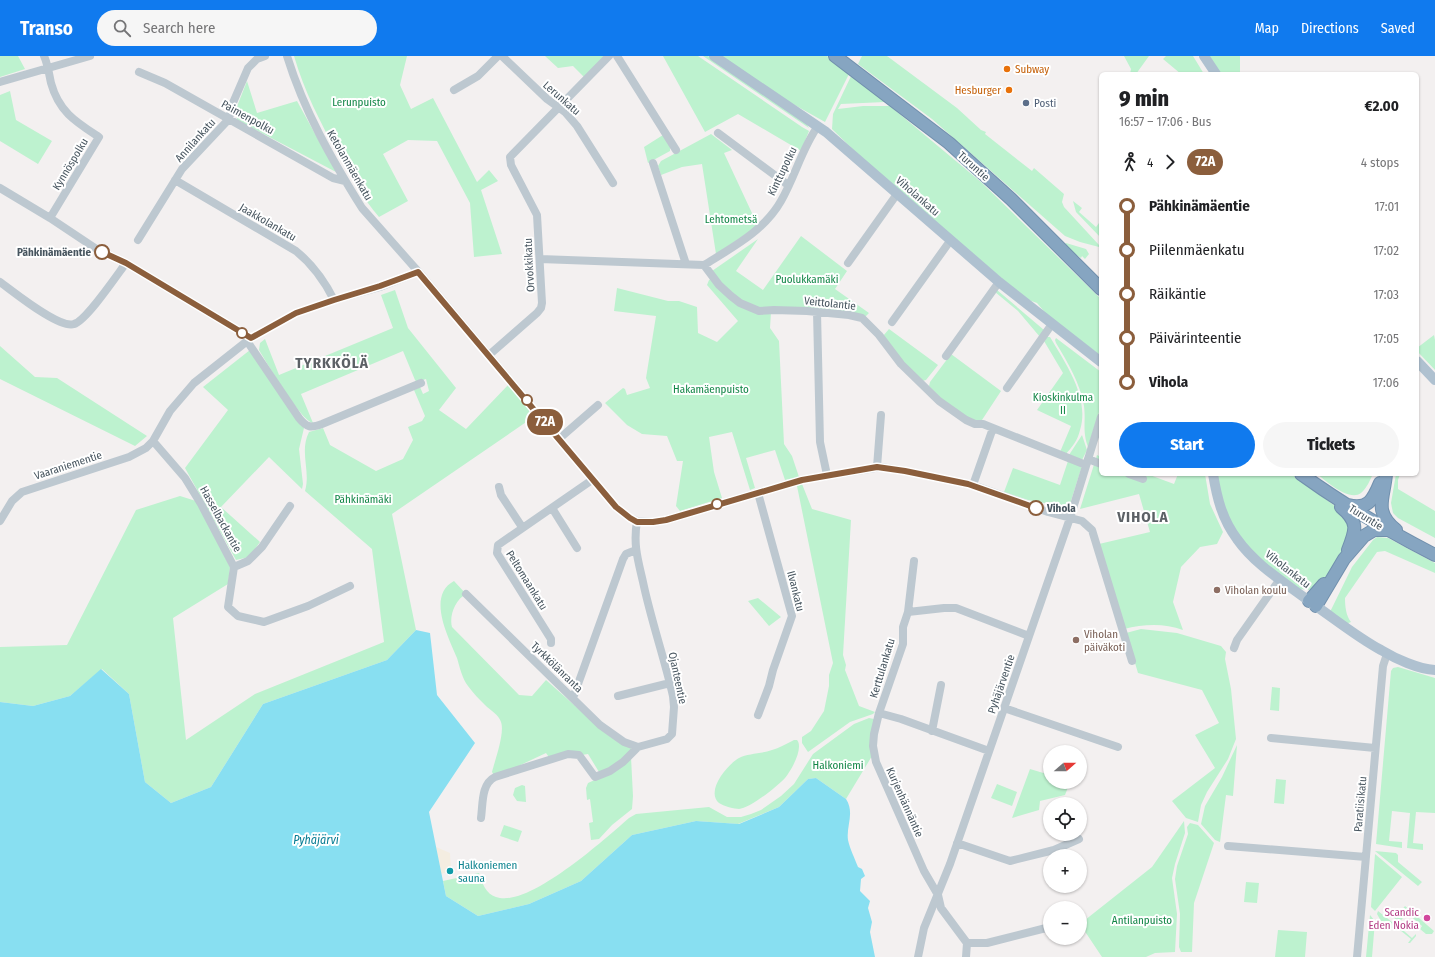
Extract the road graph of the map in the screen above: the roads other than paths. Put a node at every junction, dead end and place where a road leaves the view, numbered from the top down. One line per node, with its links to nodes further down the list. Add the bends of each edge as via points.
1 (44, 56): 12 (street)
2 (90, 56): 12 (street)
3 (265, 56): 18 (street, Annilankatu, via 257,59 248,68)
4 (286, 56): 24 (street, Ketolanmäenkatu, via 309,116)
5 (498, 56): 16 (street, via 478,76)
6 (502, 56): 17 (street, Lerunkatu, via 546,99)
7 (608, 56): 17 (street)
8 (618, 56): 21 (street)
9 (714, 56): 19 (main road, Viholankatu)
10 (835, 56): 40 (highway, Turuntie, via 948,143 1010,199)
11 (1204, 56): 14 (main road)
12 (49, 68): 15 (street); 29 (street, Kynnöspolku, via 51,83 62,108 73,120 99,137)
13 (139, 72): 18 (street, Paimenpolku, via 165,83)
14 (1215, 72)
15 (0, 82)
16 (454, 90)
17 (559, 106): 25 (street, Lerunkatu, via 577,126); 32 (street, Orvokkikatu, via 510,157 511,165 537,215)
18 (228, 119): 23 (street, Annilankatu); 24 (street, Paimenpolku, via 333,178)
19 (818, 126): 26 (street, Kinttupolku); 28 (main road, Viholankatu)
20 (718, 134): 26 (street)
21 (676, 150)
22 (653, 163): 35 (street)
23 (175, 180): 30 (street, Annilankatu); 41 (street, Jaakkolankatu, via 296,251 315,271)
24 (345, 181): 37 (street, Ketolanmäenkatu, via 362,208)
25 (613, 183)
26 (788, 185): 36 (street, Kinttupolku, via 778,205 760,228)
27 (0, 188): 29 (street)
28 (897, 194): 31 (main road, Viholankatu); 34 (street)
29 (50, 218): 33 (street, via 95,248)
30 (138, 240)
31 (950, 241): 39 (main road, Viholankatu); 43 (street)
32 (540, 259): 35 (street); 46 (street, Orvokkikatu, via 541,308)
33 (126, 263): 38 (street, via 85,317 75,324 63,324 53,319); 45 (street)
34 (848, 263)
35 (686, 264): 36 (street)
36 (704, 265): 42 (street, Veittolantie, via 719,285 750,308 759,311)
37 (418, 272): 41 (street); 46 (street, Ketolanmäenkatu)
38 (0, 282)
39 (999, 282): 44 (main road, Viholankatu); 47 (street)
40 (1099, 288)
41 (334, 300): 45 (street, via 296,313)
42 (817, 312): 56 (street, Veittolantie, via 862,318 880,335 901,364 939,401 966,420); 62 (street, via 820,442)
43 (892, 322)
44 (1052, 324): 48 (main road, Viholankatu); 52 (street)
45 (249, 340): 51 (street, via 299,418 310,428); 58 (street, via 187,390 170,411)
46 (489, 355): 57 (street, Ketolanmäenkatu)
47 (946, 356)
48 (1099, 360)
49 (1419, 363): 50 (main road)
50 (1435, 380)
51 (421, 383)
52 (1007, 388)
53 (598, 405): 57 (street)
54 (881, 415): 61 (street)
55 (1099, 423): 59 (street, Pyhäjärventie)
56 (993, 428): 59 (street, Veittolantie); 70 (street)
57 (560, 438): 69 (street, Ketolanmäenkatu)
58 (153, 441): 78 (street, Vaaraniementie, via 129,457 22,492 12,501); 88 (street, Hasselbackantie, via 185,478)
59 (1087, 462): 60 (street, Veittolantie); 77 (street, Pyhäjärventie)
60 (1099, 464)
61 (877, 467): 62 (street); 70 (street)
62 (827, 475): 73 (street)
63 (1135, 476): 68 (street)
64 (1213, 476): 89 (main road, Viholankatu, via 1219,504 1236,538 1248,552)
65 (1304, 476): 72 (highway, Turuntie)
66 (1384, 476): 74 (highway, via 1370,502 1362,506)
67 (1385, 476): 82 (highway, via 1381,505 1383,516)
68 (1143, 479)
69 (592, 480): 76 (street, Peltomaankatu); 79 (street, Ketolanmäenkatu, via 616,507)
70 (972, 486): 77 (street)
71 (499, 487): 80 (street, via 501,495)
72 (1323, 489): 74 (highway, Turuntie); 86 (highway, via 1354,522 1354,533)
73 (758, 493): 79 (street, via 666,520); 106 (street, Ilvankatu, via 792,616)
74 (1346, 505): 81 (highway, Turuntie)
75 (290, 506): 88 (street, via 262,547 248,561)
76 (552, 508): 80 (street, Peltomaankatu); 83 (street)
77 (1070, 518): 94 (street, Pyhäjärventie); 98 (street, via 1085,522 1092,530)
78 (0, 521)
79 (637, 522): 84 (street, Ojanteentie)
80 (522, 527): 95 (street, Peltomaankatu, via 498,545 497,553 551,639)
81 (1388, 531): 82 (highway, Turuntie); 86 (highway, via 1377,529 1368,533)
82 (1411, 543): 85 (highway, Turuntie)
83 (577, 548)
84 (636, 550): 100 (street, Ojanteentie, via 651,617); 103 (street, via 626,554 623,559)
85 (1435, 555)
86 (1344, 559): 92 (highway)
87 (914, 561): 93 (street, Kerttulankatu)
88 (234, 567): 90 (street, Hasselbackantie, via 228,608 238,616 264,622 308,606)
89 (1280, 579): 92 (main road, Viholankatu); 96 (street)
90 (350, 586)
91 (466, 594): 103 (street, Tyrkkölänranta)
92 (1313, 603): 97 (main road, Viholankatu)
93 (908, 612): 94 (street, via 956,608); 105 (street, Kerttulankatu, via 903,627 903,644)
94 (1029, 636): 104 (street, Pyhäjärventie)
95 (551, 643)
96 (1234, 648)
97 (1387, 654): 99 (main road, Viholankatu); 111 (street, Paratiisikatu, via 1383,666)
98 (1132, 661)
99 (1435, 670)
100 (670, 683): 102 (street); 109 (street, Ojanteentie, via 674,707 672,734 667,740)
101 (941, 685): 107 (street)
102 (618, 696)
103 (574, 698): 109 (street, Tyrkkölänranta, via 600,725 624,742)
104 (1004, 708): 110 (street); 112 (street, Pyhäjärventie)
105 (879, 712): 107 (street); 118 (street, Kurjenhännäntie, via 873,746 876,762 924,871)
106 (758, 715)
107 (932, 731): 112 (street)
108 (1271, 738): 111 (street)
109 (638, 747): 113 (street, via 623,762 595,778 580,756 568,754 491,779 485,790)
110 (1118, 747)
111 (1375, 748): 117 (street, Paratiisikatu)
112 (989, 751): 115 (street, Pyhäjärventie)
113 (481, 818)
114 (1074, 841): 115 (street, via 1054,850 1010,861)
115 (957, 842): 118 (street, Pyhäjärventie)
116 (1228, 846): 117 (street)
117 (1366, 857): 123 (street, Paratiisikatu)
118 (938, 895): 120 (street, Kurjenhännäntie, via 941,908); 121 (street, Pyhäjärventie, via 924,928)
119 (1043, 929): 120 (street, via 987,943)
120 (967, 943): 122 (street)
121 (918, 957)
122 (966, 957)
123 (1357, 957)

